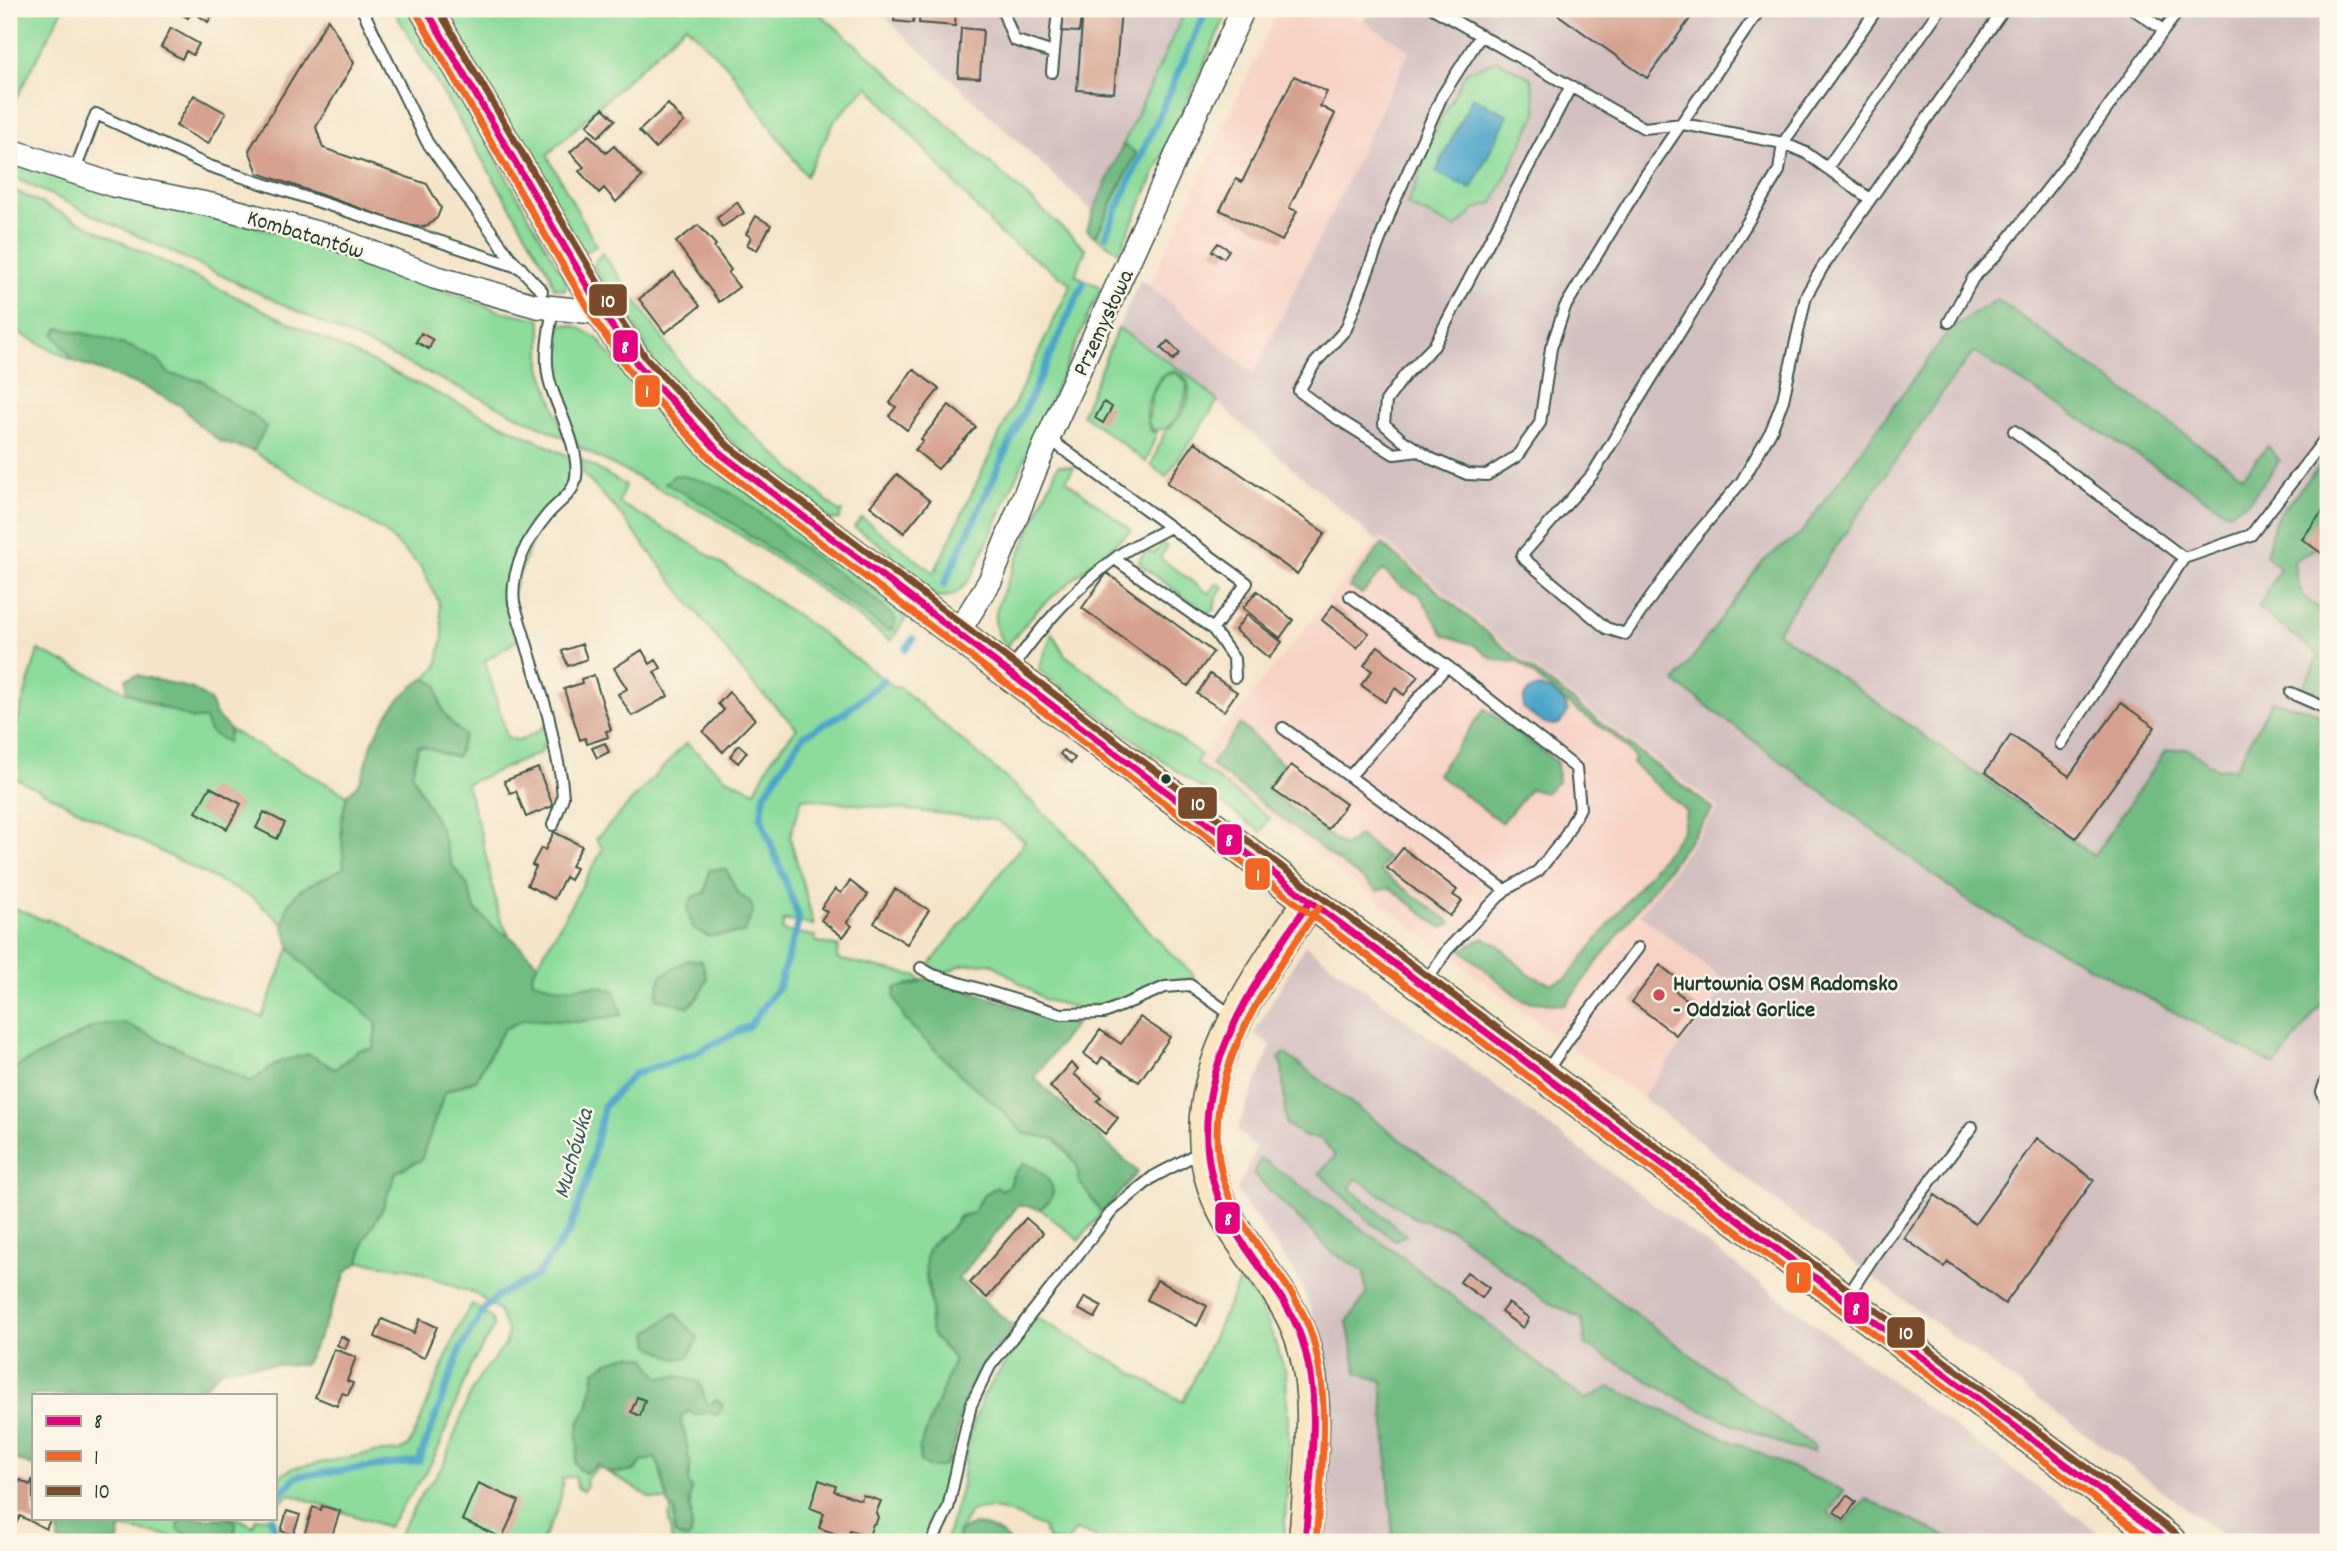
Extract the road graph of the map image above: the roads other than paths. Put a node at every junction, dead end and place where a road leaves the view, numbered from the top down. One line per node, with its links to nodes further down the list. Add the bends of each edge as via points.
1 (362, 9): 24 (lane, via 427,142)
2 (426, 9): 26 (street)
3 (1002, 9): 15 (lane, via 1014,40)
4 (1058, 9): 15 (lane)
5 (1243, 9): 30 (street, Przemysłowa)
6 (1434, 9): 14 (lane)
7 (1760, 9): 18 (lane)
8 (1877, 9): 19 (lane)
9 (1940, 9): 21 (lane)
10 (2004, 9): 23 (lane)
11 (2133, 9): 13 (lane)
12 (2180, 9): 13 (lane)
13 (2164, 30): 27 (lane, via 2056,179 1973,278)
14 (1481, 35): 17 (lane); 31 (lane, via 1442,96 1346,329 1315,363 1299,391 1394,454)
15 (1053, 53): 16 (lane)
16 (1052, 72)
17 (1571, 86): 18 (lane, via 1644,128); 31 (lane, via 1434,346 1386,401 1384,424)
18 (1683, 124): 19 (lane); 31 (lane, via 1643,179 1565,307 1551,348 1540,423 1517,456 1487,475 1467,474)
19 (1783, 143): 21 (lane); 23 (lane, via 1779,171 1592,475 1522,557 1606,628 1625,634 1692,540 1742,481 1783,400 1806,296)
20 (9, 150): 22 (street, Kombatantów)
21 (1827, 168): 23 (lane)
22 (74, 173): 24 (lane, via 96,114 209,166); 25 (street, Kombatantów, via 332,237 434,277 537,306)
23 (1870, 199)
24 (520, 268): 25 (lane)
25 (547, 299): 26 (street, Kombatantów); 46 (lane, via 550,382 573,451 576,478 569,494 537,530 512,587 561,777 563,797)
26 (603, 313): 37 (street, via 638,365 720,454)
27 (1949, 322)
28 (2014, 431): 33 (lane)
29 (2328, 435): 33 (lane, via 2251,535)
30 (1048, 438): 32 (lane); 37 (street, Przemysłowa, via 990,581)
31 (1419, 451)
32 (1170, 527): 34 (lane); 36 (lane, via 1247,583)
33 (2184, 558): 44 (lane)
34 (1115, 559): 36 (lane); 39 (lane, via 1038,630)
35 (1350, 596): 38 (lane)
36 (1213, 629): 40 (lane, via 1234,659)
37 (957, 634): 39 (street)
38 (1447, 666): 45 (lane); 47 (lane, via 1576,768 1580,808 1563,840 1538,871)
39 (1009, 671): 48 (street)
40 (1235, 677)
41 (2291, 693): 42 (lane)
42 (2328, 709)
43 (1283, 728): 45 (lane)
44 (2061, 744)
45 (1350, 776): 47 (lane)
46 (553, 825)
47 (1505, 890): 51 (lane, via 1447,950)
48 (1310, 901): 51 (street); 52 (street)
49 (1638, 948): 54 (lane)
50 (921, 968): 52 (lane, via 1061,1014 1104,1013 1165,988 1190,985)
51 (1424, 985): 54 (street)
52 (1237, 1019): 57 (street, via 1211,1083 1204,1116)
53 (2328, 1074): 55 (lane, via 2322,1092)
54 (1544, 1075): 58 (street)
55 (2328, 1104)
56 (1972, 1127): 58 (lane)
57 (1205, 1150): 59 (lane, via 1153,1177 1113,1210 990,1366 971,1405 948,1508); 60 (street, via 1212,1184 1226,1215 1290,1309 1302,1338 1312,1383)
58 (1845, 1300): 61 (street)
59 (932, 1542)
60 (1304, 1542)
61 (2170, 1542)

